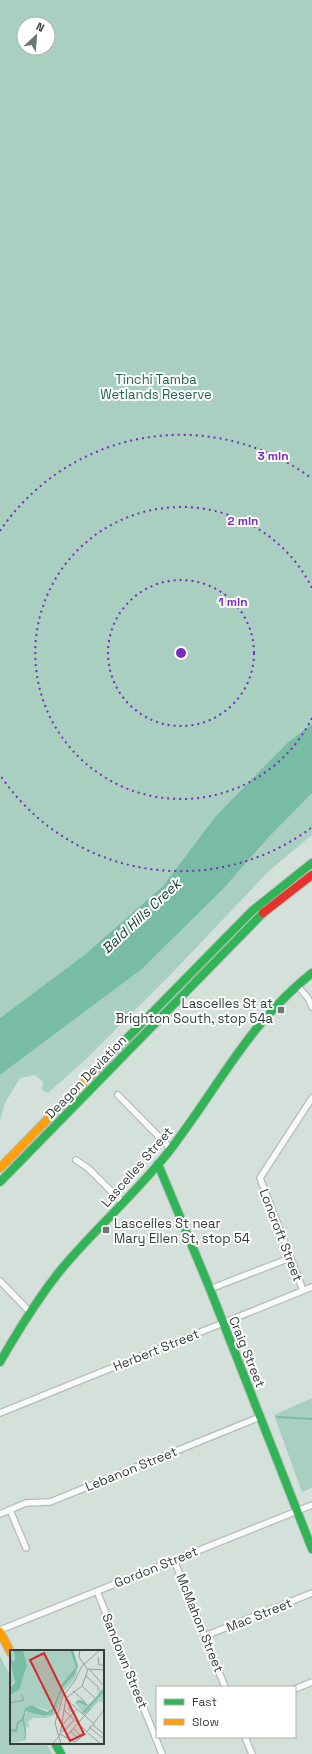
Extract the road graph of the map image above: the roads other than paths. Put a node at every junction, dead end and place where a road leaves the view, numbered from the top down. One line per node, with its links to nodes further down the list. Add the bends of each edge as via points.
1 (312, 863): 11 (main road, Deagon Deviation, via 252,911)
2 (312, 875): 12 (main road, Deagon Deviation, via 285,894 254,922)
3 (312, 973): 4 (main road, Lascelles Street)
4 (297, 985): 5 (street); 8 (main road, Lascelles Street, via 270,1011 251,1035)
5 (312, 1007)
6 (118, 1095): 8 (street)
7 (312, 1098): 14 (street, Loncroft Street, via 260,1178)
8 (171, 1149): 10 (main road, Lascelles Street)
9 (76, 1160): 13 (street, via 88,1168)
10 (158, 1164): 13 (main road, Lascelles Street); 17 (main road, Craig Street)
11 (0, 1168)
12 (0, 1182)
13 (122, 1202): 19 (main road, Lascelles Street, via 63,1267)
14 (290, 1258): 17 (street); 18 (street, Loncroft Street)
15 (0, 1281): 19 (street)
16 (312, 1287): 18 (street, Herbert Street)
17 (210, 1289): 20 (main road, Craig Street)
18 (303, 1290): 20 (street, Herbert Street)
19 (30, 1312): 21 (main road, Lascelles Street)
20 (222, 1323): 22 (street, Herbert Street); 23 (main road, Craig Street)
21 (0, 1362)
22 (0, 1412)
23 (260, 1417): 25 (street, Lebanon Street, via 50,1502 26,1503); 26 (main road, Craig Street)
24 (312, 1505): 26 (street, Gordon Street)
25 (10, 1510): 27 (street, Lebanon Street); 28 (street)
26 (297, 1511): 29 (main road, Craig Street); 30 (street, Gordon Street)
27 (0, 1514)
28 (26, 1548)
29 (312, 1549)
30 (174, 1560): 31 (street, Gordon Street); 34 (street, McMahon Street)
31 (97, 1591): 33 (street, Gordon Street); 42 (street, Sandown Street)
32 (312, 1593): 34 (street, Mac Street)
33 (0, 1631): 35 (main road)
34 (205, 1636): 37 (street, McMahon Street)
35 (10, 1651)
36 (312, 1682): 38 (street)
37 (225, 1686)
38 (296, 1689)
39 (245, 1738): 43 (street)
40 (56, 1744): 41 (main road)
41 (61, 1754)
42 (162, 1754)
43 (252, 1754)

